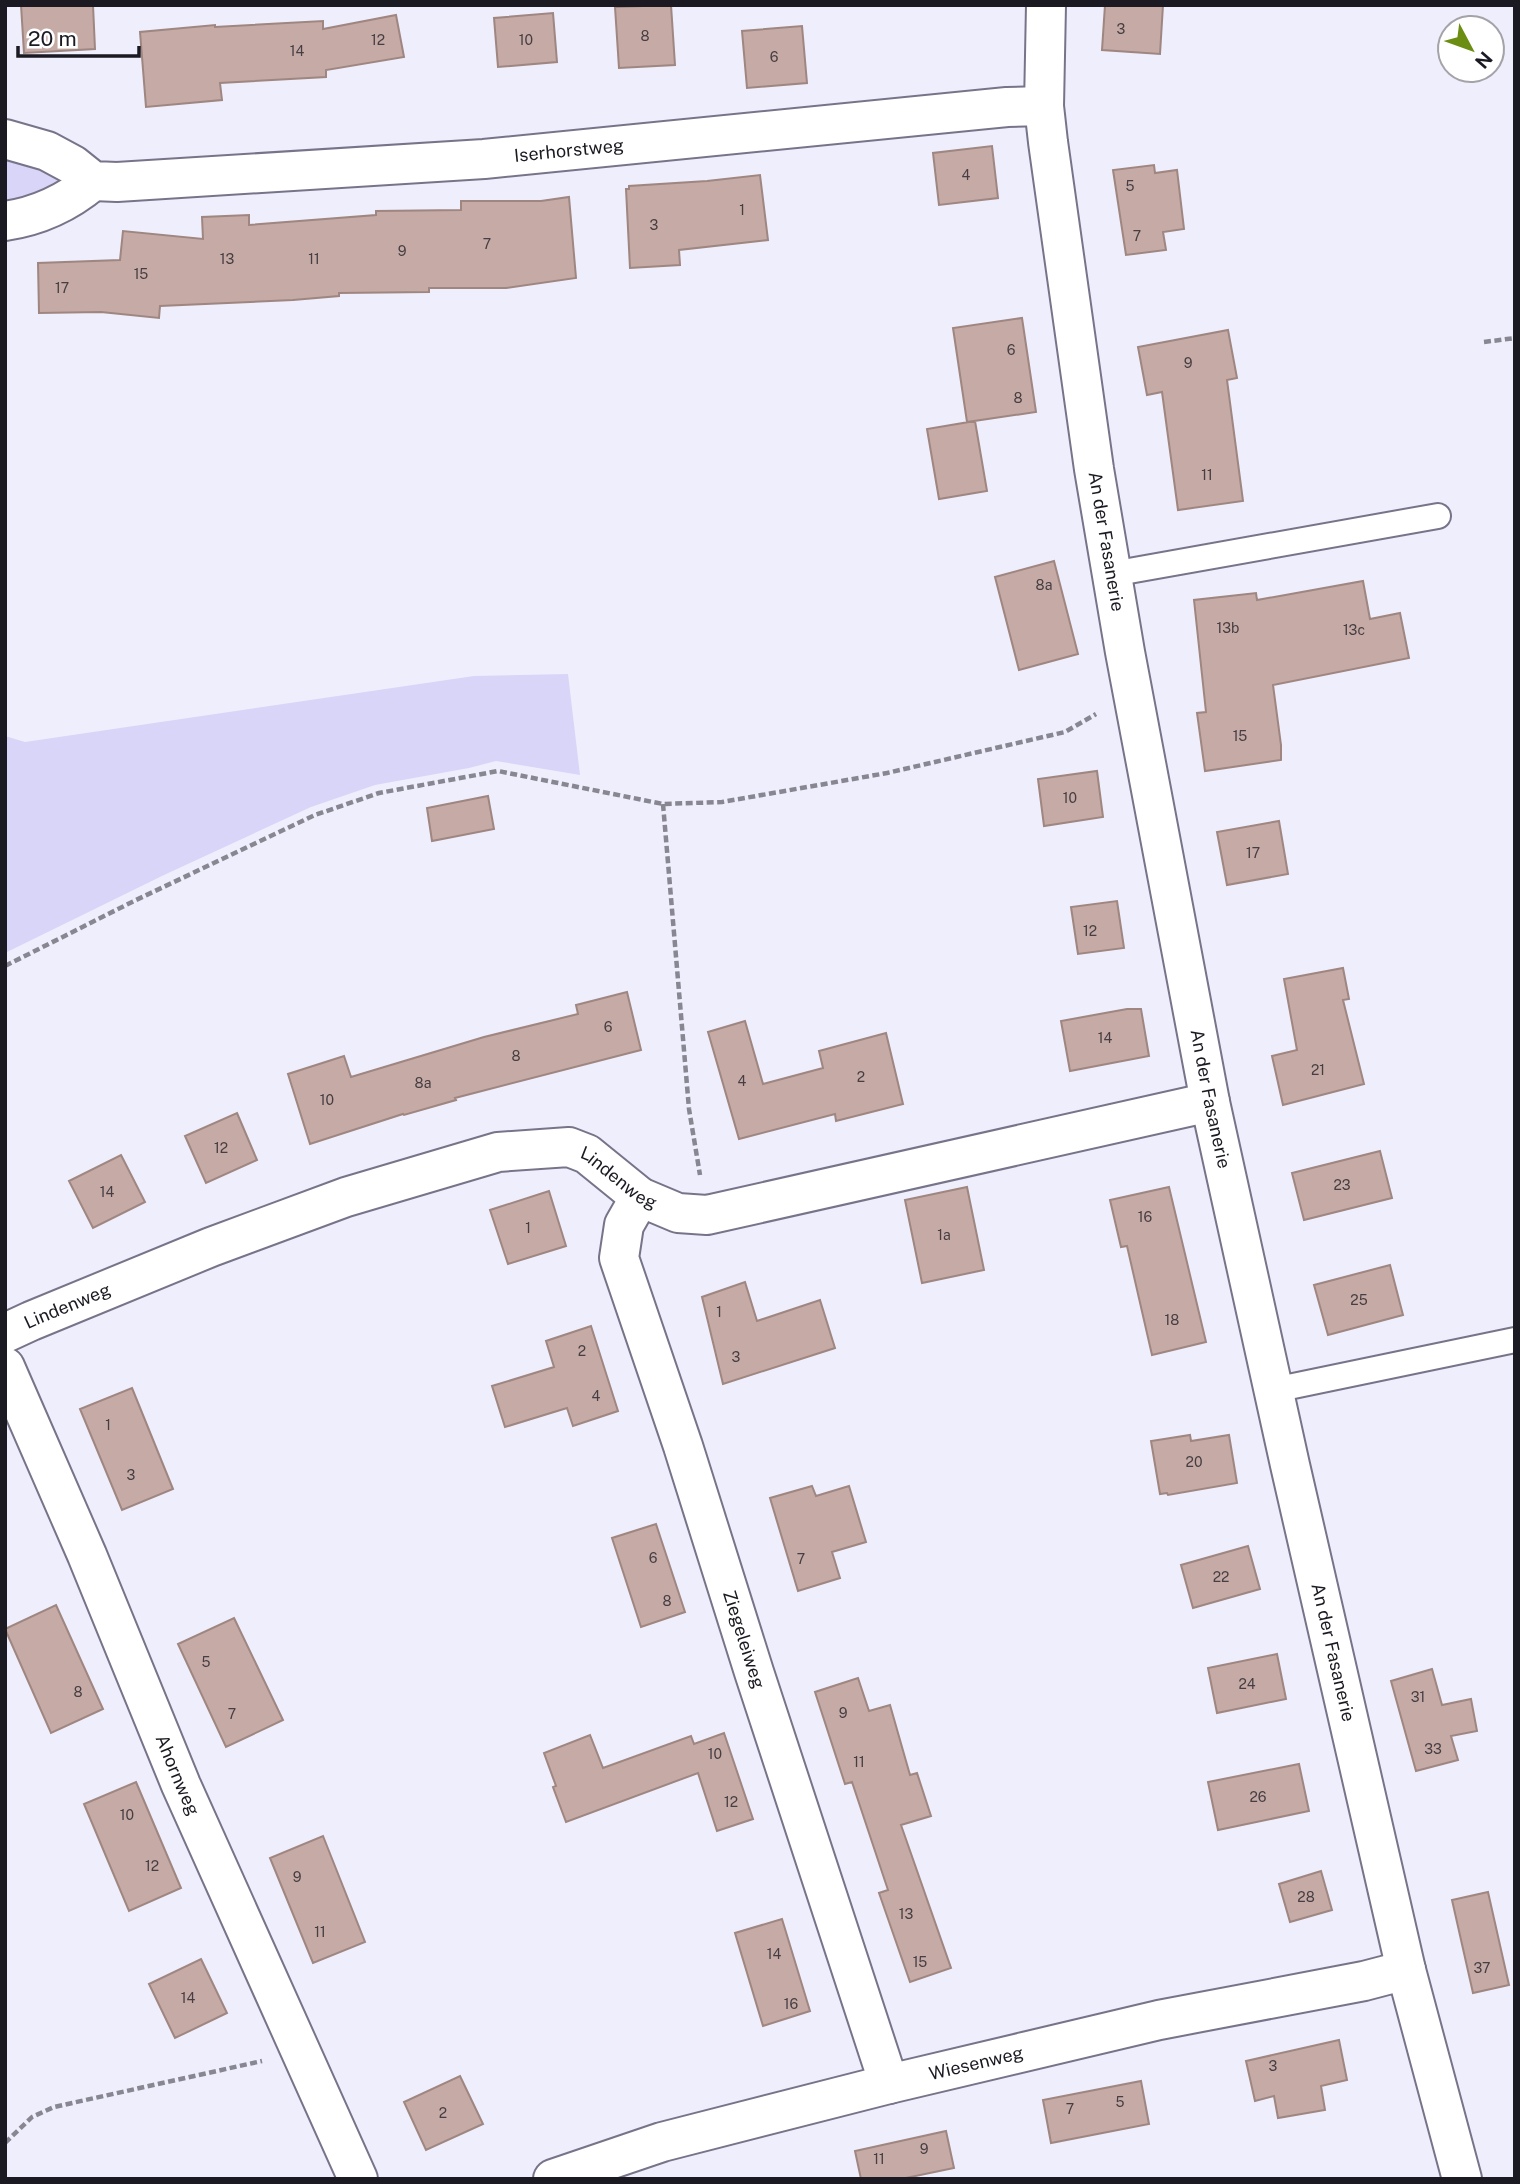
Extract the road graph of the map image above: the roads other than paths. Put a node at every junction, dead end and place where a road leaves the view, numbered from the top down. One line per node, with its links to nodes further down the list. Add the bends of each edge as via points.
1 (1046, 5): 2 (street, An der Fasanerie)
2 (1044, 106): 4 (street, Iserhorstweg, via 484,159); 7 (street, An der Fasanerie)
3 (5, 139): 4 (street, via 47,151)
4 (93, 181): 5 (street, via 54,207)
5 (5, 221)
6 (1438, 516): 7 (lane)
7 (1112, 574): 8 (street, An der Fasanerie, via 1123,700)
8 (1210, 1102): 9 (street, Lindenweg, via 707,1215 678,1213); 13 (street, An der Fasanerie)
9 (639, 1197): 10 (street, Lindenweg, via 587,1154 569,1147 498,1152 309,1210); 15 (street, Ziegeleiweg, via 624,1225 619,1258)
10 (5, 1333)
11 (1515, 1340): 13 (lane)
12 (5, 1367): 16 (street, Ahornweg, via 181,1785)
13 (1274, 1390): 14 (street, An der Fasanerie)
14 (1406, 1970): 15 (street, Wiesenweg, via 1158,2020); 18 (street, An der Fasanerie)
15 (889, 2084): 17 (street, Wiesenweg, via 662,2142)
16 (358, 2179)
17 (552, 2179)
18 (1462, 2179)

